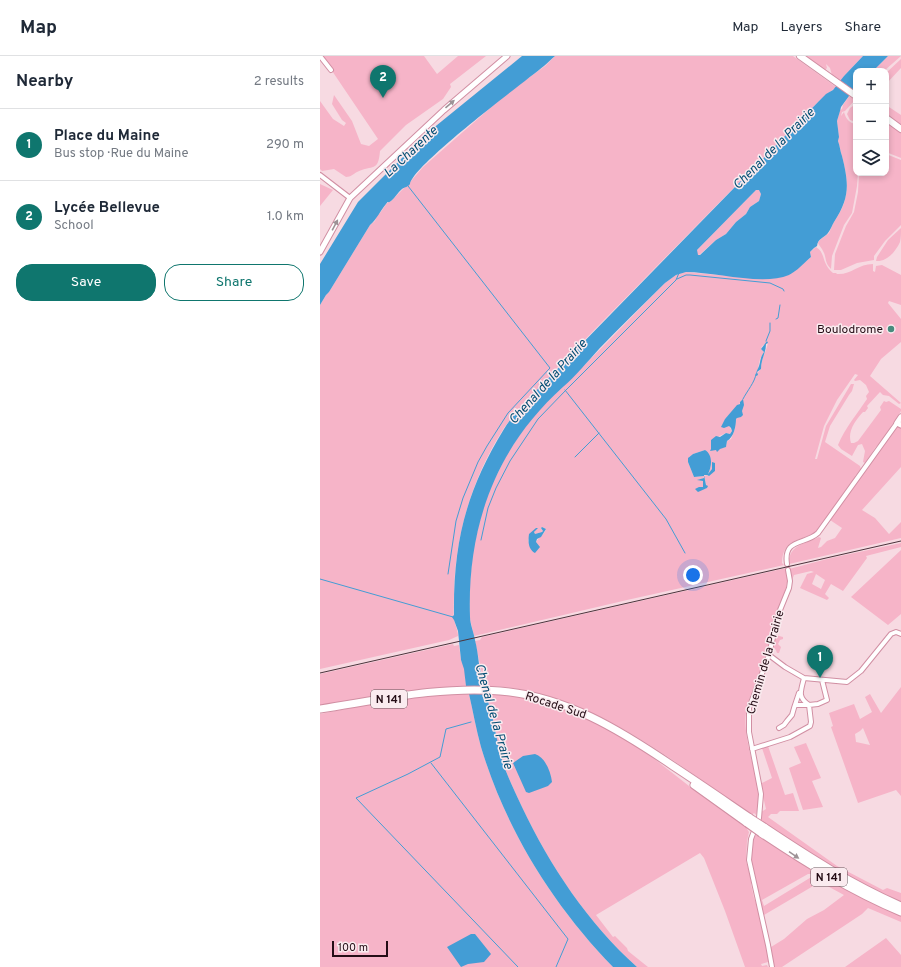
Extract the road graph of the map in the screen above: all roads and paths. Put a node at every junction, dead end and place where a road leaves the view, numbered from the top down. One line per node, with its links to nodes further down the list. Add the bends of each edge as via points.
1 (320, 56): 4 (street)
2 (507, 56): 9 (street, one-way to 2, via 440,113)
3 (800, 56): 5 (main road)
4 (331, 70)
5 (853, 94)
6 (889, 120): 7 (main road)
7 (901, 128)
8 (320, 176): 9 (street)
9 (350, 198): 10 (street, one-way to 9)
10 (320, 252)
11 (901, 417): 12 (street)
12 (899, 424): 13 (street, via 818,533 789,548)
13 (786, 564)
14 (788, 570): 16 (street, Chemin de la Prairie, via 790,585 778,616)
15 (901, 634): 18 (street, via 891,634 850,681)
16 (769, 655): 17 (street); 24 (street, Chemin de la Prairie, via 749,708)
17 (804, 678): 18 (street); 19 (street)
18 (822, 680): 21 (street, via 827,700)
19 (801, 689): 20 (street); 21 (street, via 802,699)
20 (795, 704): 21 (street); 23 (street, via 792,715 784,726)
21 (809, 705): 24 (street, via 810,726 790,737)
22 (320, 710): 25 (highway, Rocade Sud / N 141, bridge, via 429,692 457,690 501,691 536,696 583,712 642,745)
23 (779, 728)
24 (752, 749): 28 (street, Chemin de la Prairie, via 760,794 759,818 751,839 749,860)
25 (763, 830): 26 (highway, N 141, via 838,875); 27 (highway, N 141, one-way to 27, via 800,859 836,881)
26 (901, 906)
27 (901, 912)
28 (772, 967)

